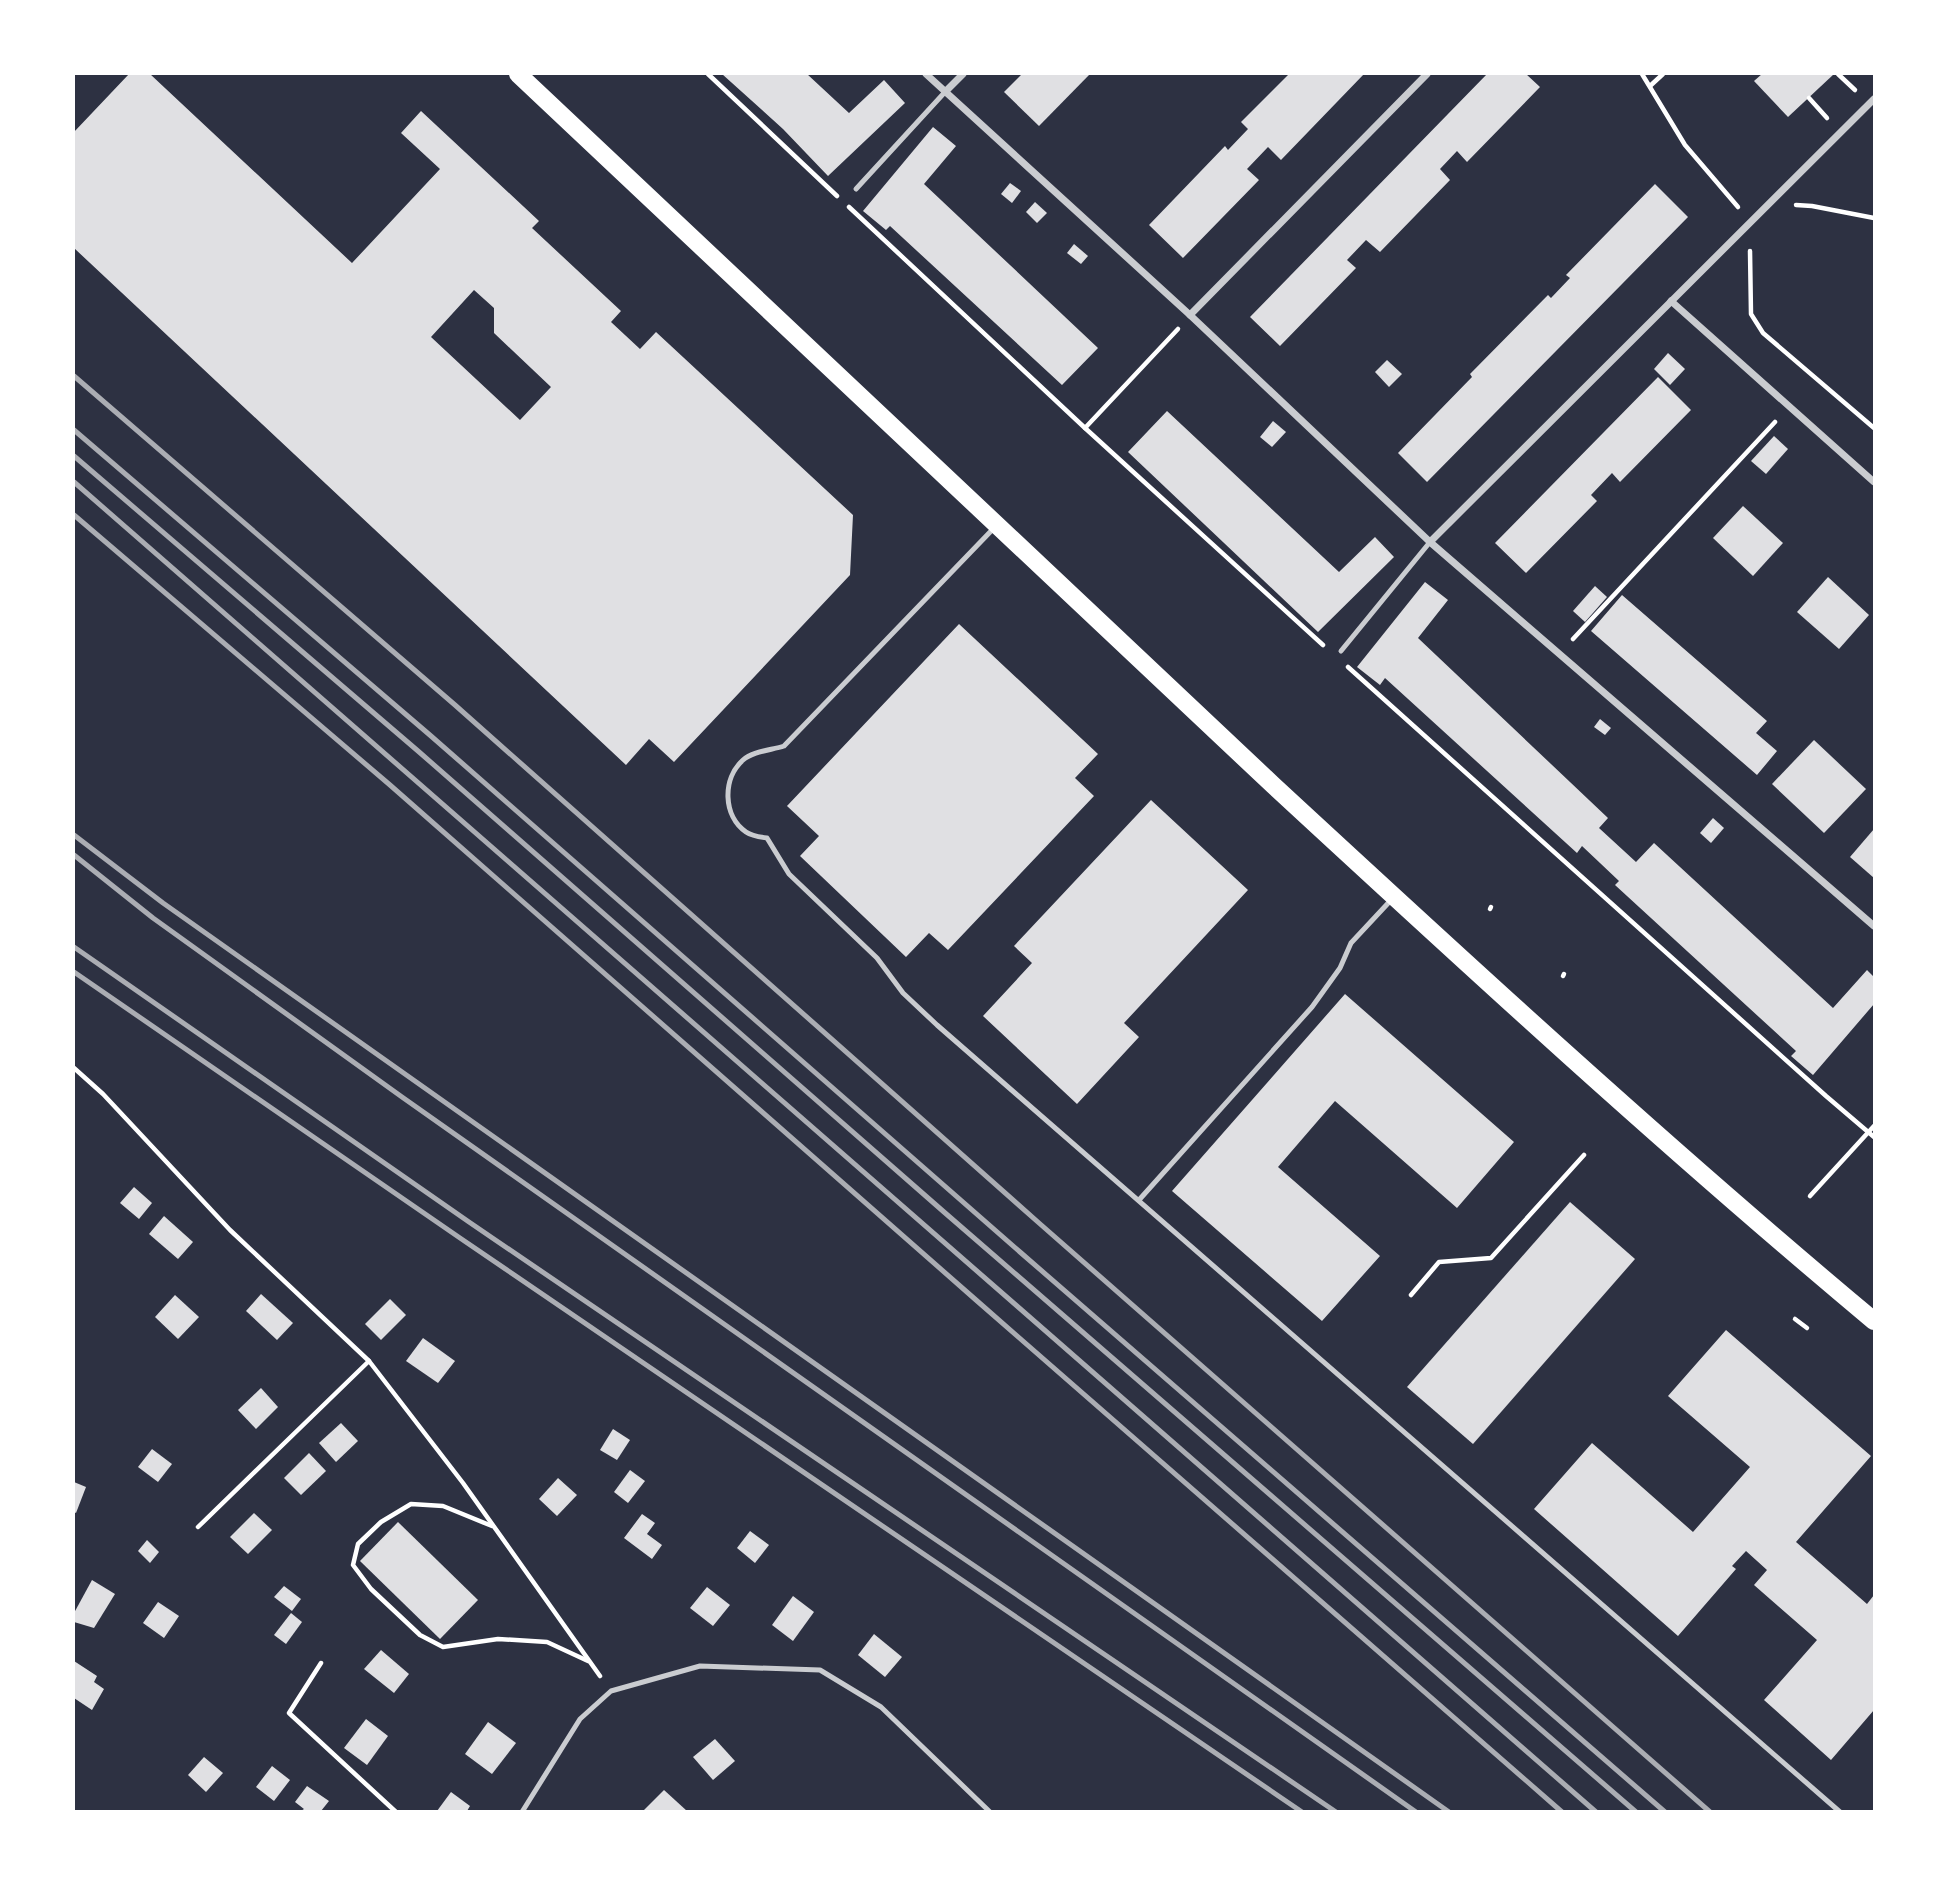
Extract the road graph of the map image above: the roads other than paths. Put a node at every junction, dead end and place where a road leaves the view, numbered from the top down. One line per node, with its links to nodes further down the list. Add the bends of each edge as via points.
1 (519, 74): 11 (main road)
2 (926, 74): 5 (street)
3 (963, 74): 5 (street)
4 (1427, 74): 9 (street)
5 (945, 92): 7 (lane); 9 (street)
6 (1874, 99): 8 (street)
7 (856, 189)
8 (1671, 301): 10 (street); 12 (street)
9 (1190, 316): 12 (street)
10 (1874, 482)
11 (995, 526): 14 (main road); 16 (lane, via 784,746 741,763 731,779 729,807 734,821 748,834 767,838 789,874 877,958 903,993)
12 (1430, 542): 13 (lane); 15 (street)
13 (1341, 651)
14 (1394, 897): 16 (lane, via 1351,943 1340,968 1312,1007); 17 (main road, via 1688,1162)
15 (1874, 926)
16 (1139, 1200): 20 (lane)
17 (1874, 1321)
18 (522, 1811): 19 (lane, via 580,1719 611,1691 700,1666 820,1670 881,1707)
19 (990, 1811)
20 (1840, 1811)

